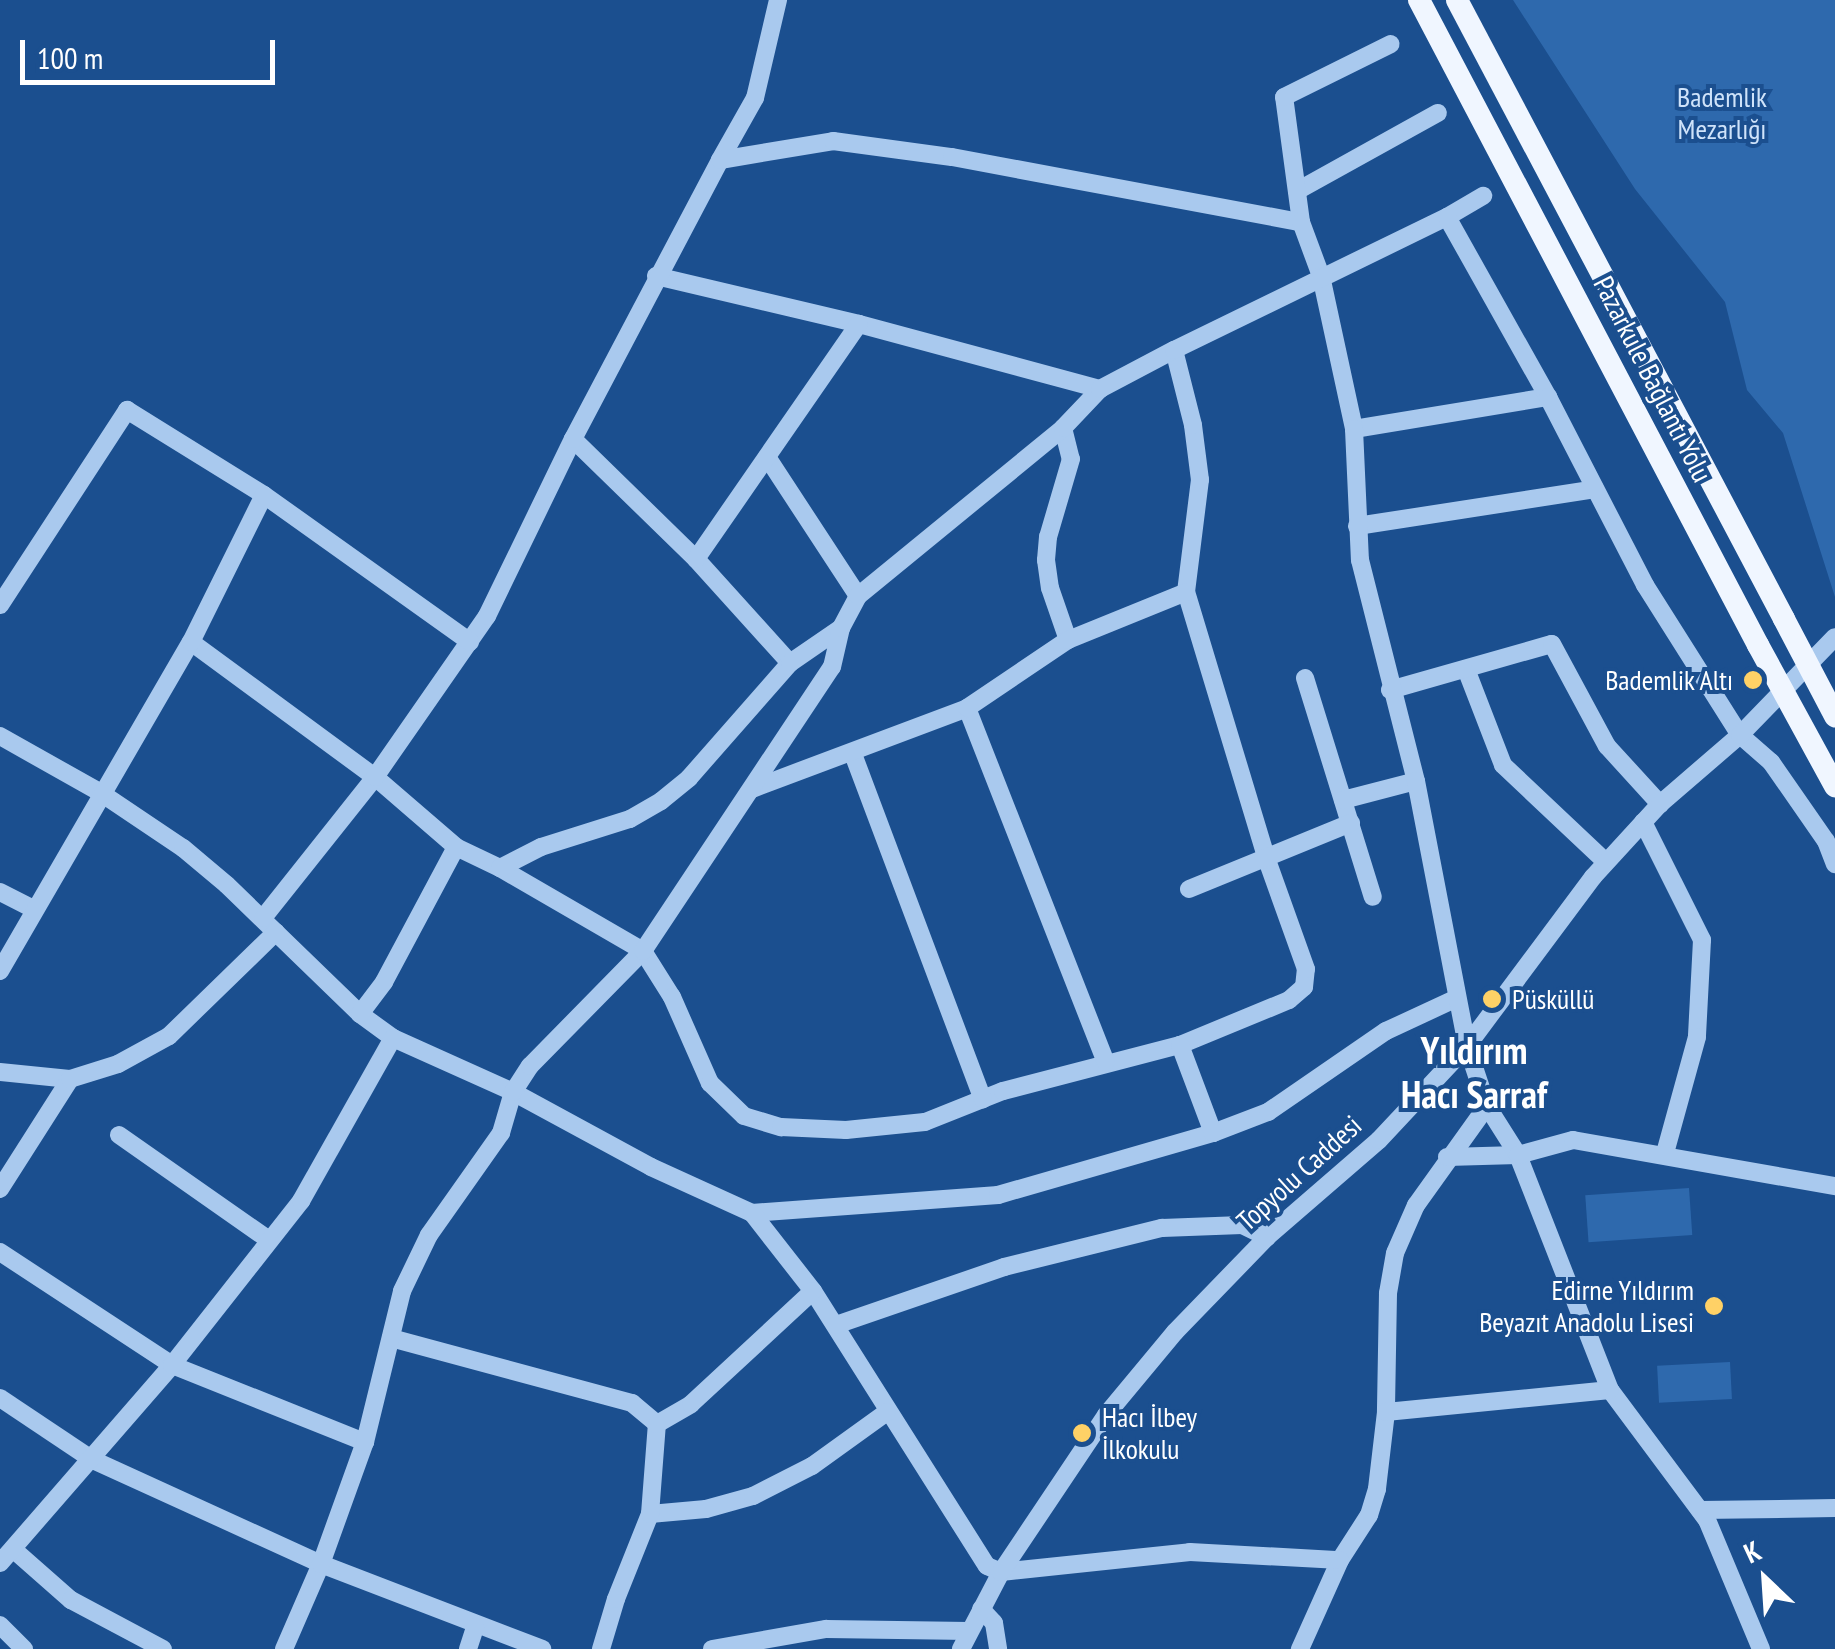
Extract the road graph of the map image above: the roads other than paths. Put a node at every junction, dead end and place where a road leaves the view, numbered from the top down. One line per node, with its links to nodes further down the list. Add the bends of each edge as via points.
1 (778, 0): 6 (street, via 755,98)
2 (1419, 0): 44 (main road, Pazarkule Bağlantı Yolu, bridge)
3 (1458, 0): 38 (main road, Pazarkule Bağlantı Yolu, bridge)
4 (1391, 44): 7 (street, via 1284,97)
5 (1438, 112): 7 (street)
6 (720, 160): 10 (street, via 834,141); 11 (street)
7 (1297, 190): 10 (street)
8 (1483, 196): 9 (street)
9 (1447, 217): 12 (street); 16 (street)
10 (1301, 222): 12 (street)
11 (656, 276): 13 (street); 19 (street)
12 (1321, 276): 14 (street); 18 (street)
13 (860, 324): 15 (street); 20 (street)
14 (1174, 350): 15 (street); 25 (street, via 1200,480)
15 (1100, 390): 17 (street)
16 (1548, 397): 18 (street); 21 (street)
17 (1063, 428): 26 (street); 30 (street, via 1071,459 1046,560)
18 (1354, 429): 23 (street)
19 (572, 440): 24 (street); 32 (street, via 504,587)
20 (766, 458): 24 (street); 26 (street)
21 (1596, 489): 23 (street); 39 (street, via 1646,585)
22 (264, 495): 27 (street, via 127,410); 31 (street); 32 (street)
23 (1358, 526): 36 (street)
24 (696, 559): 33 (street)
25 (1186, 592): 30 (street); 52 (street)
26 (858, 596): 28 (street)
27 (0, 605)
28 (842, 628): 33 (street); 45 (street, via 832,668)
29 (1835, 637): 39 (street, Topyolu Caddesi)
30 (1068, 640): 37 (street)
31 (192, 642): 42 (street); 46 (street)
32 (470, 642): 42 (street)
33 (790, 663): 55 (street, via 661,802)
34 (1466, 669): 36 (street); 48 (street, via 1552,644 1608,746); 53 (street, via 1503,764)
35 (1305, 678): 47 (street)
36 (1390, 690): 43 (street)
37 (967, 708): 41 (street); 68 (street)
38 (1835, 716)
39 (1740, 735): 48 (street, Topyolu Caddesi); 54 (street, via 1772,762)
40 (0, 736): 46 (street)
41 (853, 754): 45 (street); 72 (street)
42 (375, 777): 51 (street); 60 (street)
43 (1416, 781): 47 (street); 63 (street)
44 (1835, 786)
45 (752, 789): 61 (street)
46 (101, 793): 59 (street); 60 (street, via 183,848)
47 (1343, 800): 50 (street)
48 (1660, 804): 49 (street, Topyolu Caddesi)
49 (1642, 822): 53 (street, Topyolu Caddesi); 76 (street, via 1702,940 1697,1037)
50 (1350, 824): 52 (street); 58 (street)
51 (456, 847): 55 (street); 64 (street)
52 (1266, 857): 56 (street); 66 (street, via 1306,969 1304,987 1289,1000)
53 (1606, 862): 67 (street, Topyolu Caddesi)
54 (1835, 864)
55 (500, 868): 61 (street)
56 (1188, 889)
57 (0, 892): 59 (street)
58 (1373, 896)
59 (34, 909): 62 (street)
60 (270, 925): 64 (street); 70 (street, via 170,1036 118,1064)
61 (643, 951): 71 (street, via 530,1066); 72 (street, via 710,1082 760,1124 846,1130 924,1122)
62 (0, 971)
63 (1456, 998): 67 (street); 74 (street, via 1386,1031 1268,1112)
64 (360, 1014): 65 (street)
65 (392, 1038): 71 (street); 83 (street, via 320,1170)
66 (1180, 1045): 68 (street); 74 (street)
67 (1467, 1046): 73 (street); 82 (street, Topyolu Caddesi, via 1378,1140)
68 (1106, 1062): 72 (street)
69 (0, 1072): 70 (street)
70 (70, 1079): 80 (street)
71 (513, 1092): 81 (street, via 650,1167); 87 (street, via 501,1134 428,1235)
72 (983, 1099)
73 (1487, 1106): 77 (street); 78 (street)
74 (1213, 1133): 81 (street, via 998,1195)
75 (119, 1135): 83 (street)
76 (1665, 1153): 77 (street, via 1573,1140); 79 (street)
77 (1518, 1155): 78 (street); 89 (street)
78 (1447, 1157): 92 (street, via 1395,1252)
79 (1835, 1186)
80 (0, 1189)
81 (752, 1213): 85 (street)
82 (1267, 1237): 86 (street, via 1229,1224 1162,1228 1004,1268); 102 (street, Topyolu Caddesi, via 1116,1403)
83 (269, 1240): 88 (street)
84 (0, 1252): 88 (street)
85 (813, 1291): 86 (street); 93 (street, via 692,1404)
86 (836, 1326): 91 (street)
87 (391, 1338): 93 (street, via 632,1403); 94 (street)
88 (172, 1365): 94 (street); 95 (street)
89 (1610, 1390): 92 (street); 97 (street)
90 (0, 1398): 95 (street)
91 (887, 1412): 98 (street, via 764,1491 706,1509); 102 (street, via 977,1556)
92 (1386, 1412): 100 (street, via 1369,1515)
93 (657, 1424): 98 (street)
94 (365, 1442): 101 (street)
95 (92, 1460): 99 (street); 101 (street)
96 (1835, 1508): 97 (street)
97 (1700, 1510): 117 (street)
98 (650, 1514): 112 (street)
99 (7, 1557): 108 (street)
100 (1340, 1560): 102 (street, via 1190,1552); 116 (street)
101 (321, 1564): 105 (street); 109 (street)
102 (1001, 1572): 103 (street, Topyolu Caddesi)
103 (981, 1608): 106 (street, Topyolu Caddesi); 115 (street, via 994,1623)
104 (0, 1626): 107 (street)
105 (475, 1627): 110 (street); 111 (street)
106 (969, 1631): 113 (street, via 826,1629); 114 (street, Topyolu Caddesi)
107 (24, 1649)
108 (163, 1649)
109 (284, 1649)
110 (468, 1649)
111 (542, 1649)
112 (601, 1649)
113 (712, 1649)
114 (961, 1649)
115 (998, 1649)
116 (1300, 1649)
117 (1760, 1649)

